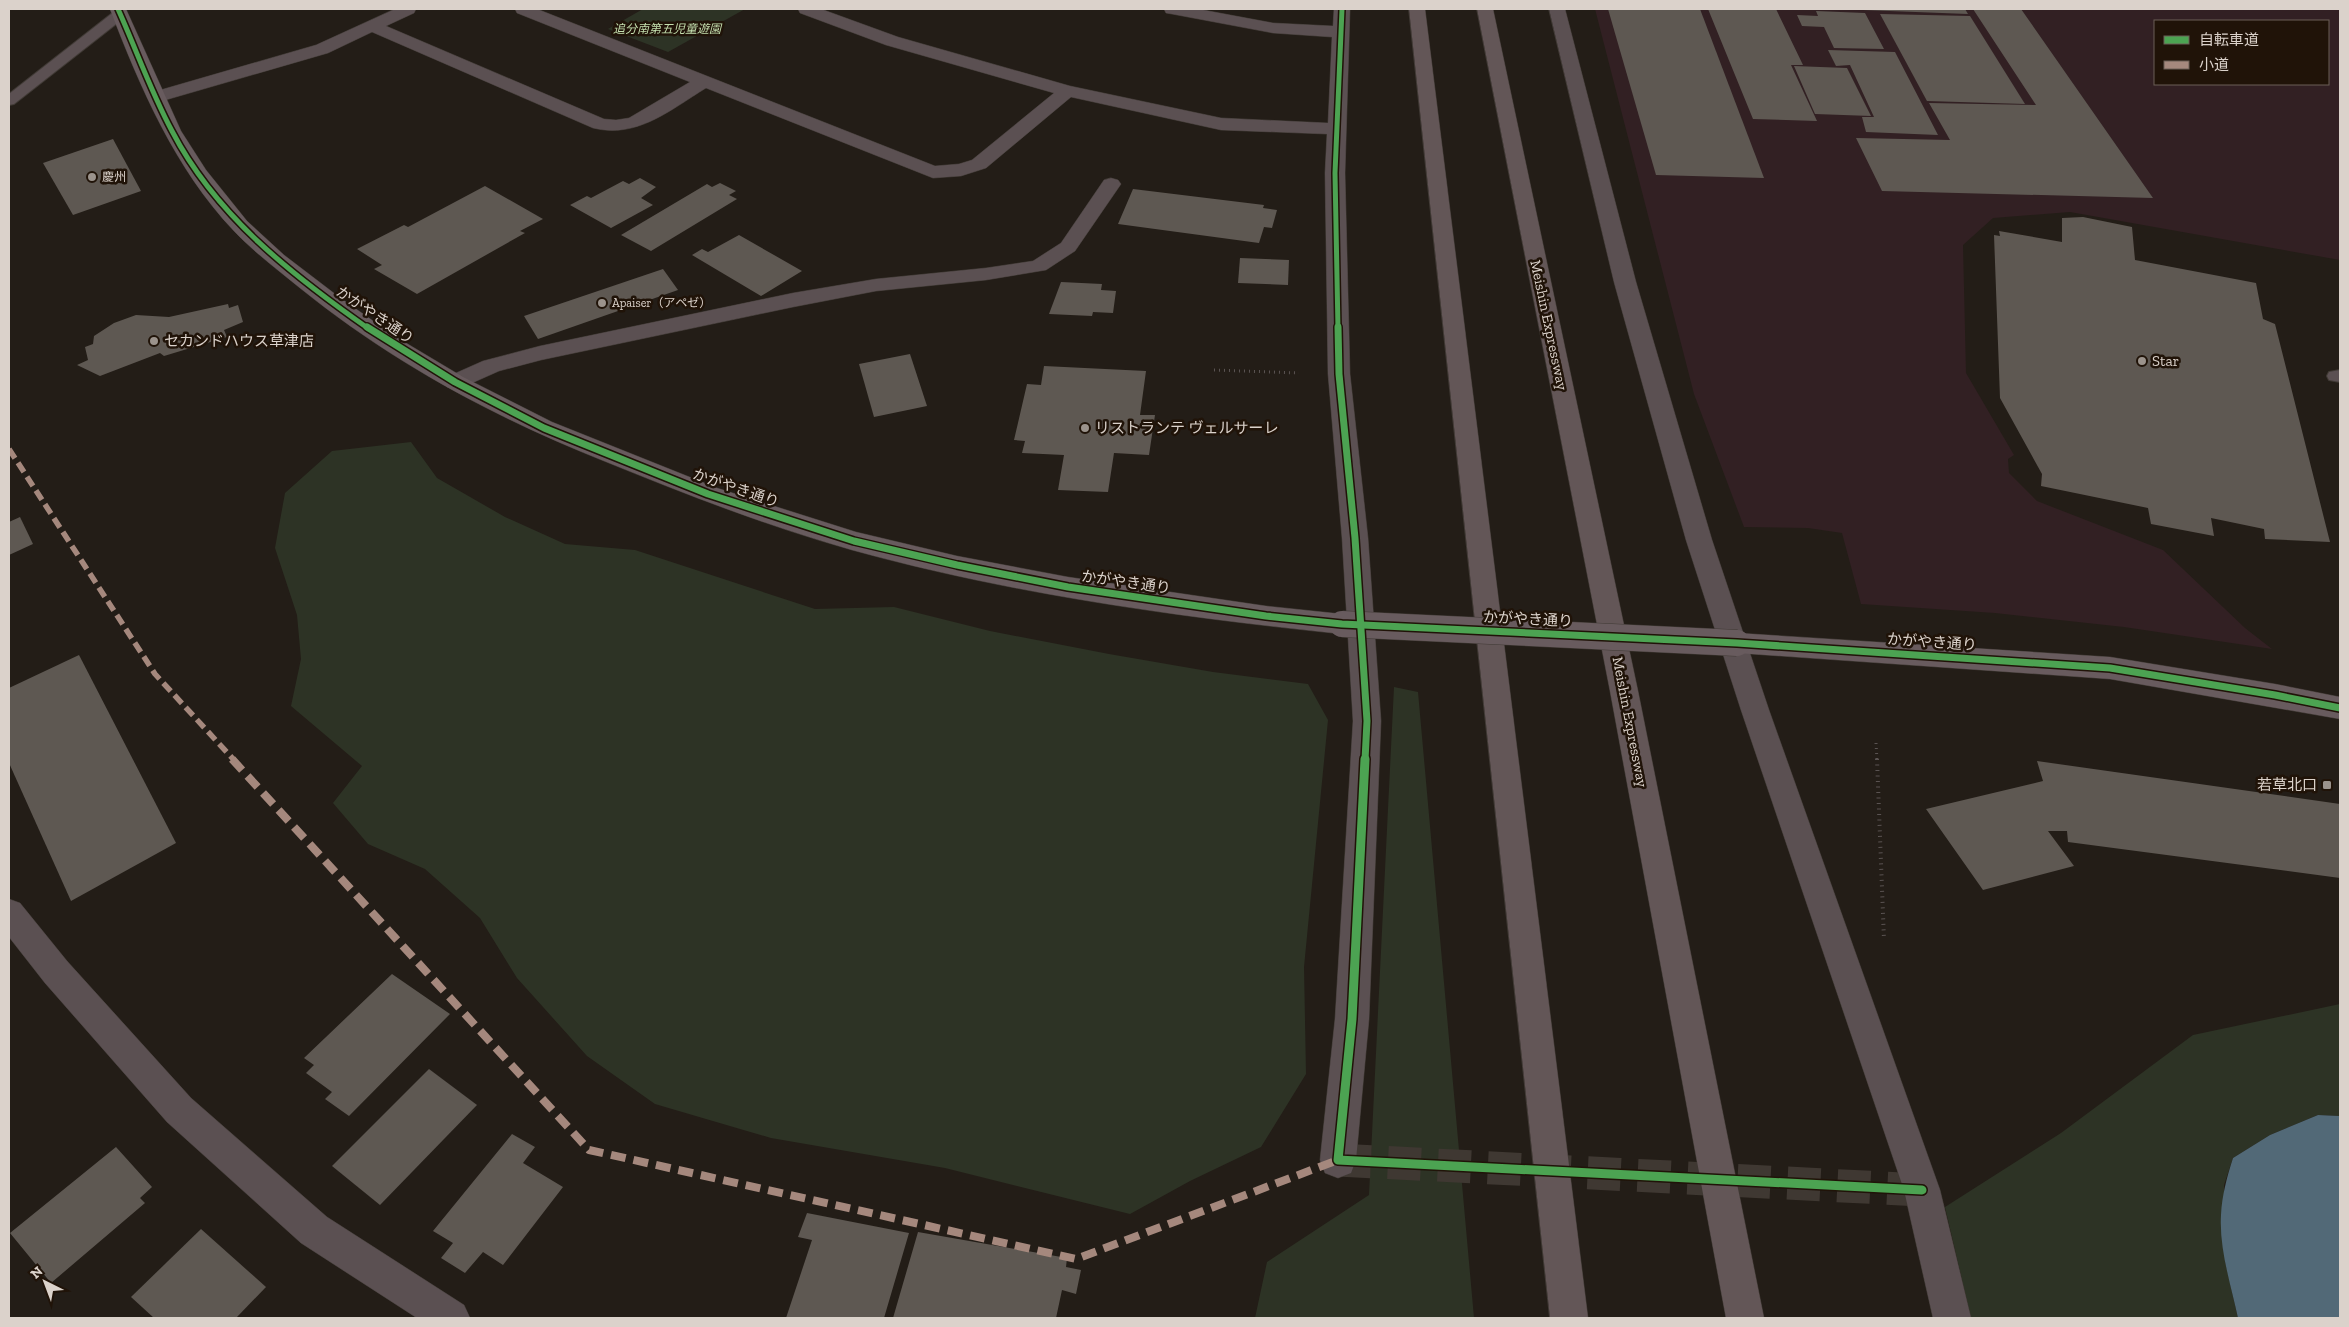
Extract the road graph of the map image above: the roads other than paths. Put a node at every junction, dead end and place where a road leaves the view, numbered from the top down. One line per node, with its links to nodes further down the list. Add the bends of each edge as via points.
1 (408, 9): 10 (street)
2 (523, 9): 11 (street)
3 (806, 9): 12 (street, via 892,41)
4 (1172, 9): 9 (street, via 1272,28)
5 (1417, 9): 22 (highway)
6 (1485, 9): 23 (highway, Meishin Expressway, via 1624,691)
7 (1557, 9): 24 (street, via 1625,282 1699,540 1922,1190)
8 (119, 11): 13 (street, かがやき通り); 14 (lane)
9 (1342, 20): 15 (street)
10 (372, 26): 11 (street, via 600,124 634,123); 13 (street, via 322,49)
11 (706, 81): 12 (street, via 933,172 962,170 979,164)
12 (1067, 91): 15 (street, via 1221,124)
13 (156, 97): 17 (street, かがやき通り, via 198,173 240,225 276,259 331,302 388,342)
14 (9, 101)
15 (1338, 129): 20 (street, via 1335,173 1340,374 1368,721 1352,1019)
16 (1111, 184): 17 (street, via 1068,248 1039,266 876,285 793,300 540,353 491,366)
17 (455, 382): 18 (street, かがやき通り, bridge, via 544,428 708,494 854,541 1068,587 1342,624 1737,643 2110,668)
18 (2340, 708)
19 (9, 913): 21 (street, via 56,972 179,1110 314,1230)
20 (1338, 1160)
21 (450, 1318)
22 (1569, 1318)
23 (1745, 1318)
24 (1952, 1318)

